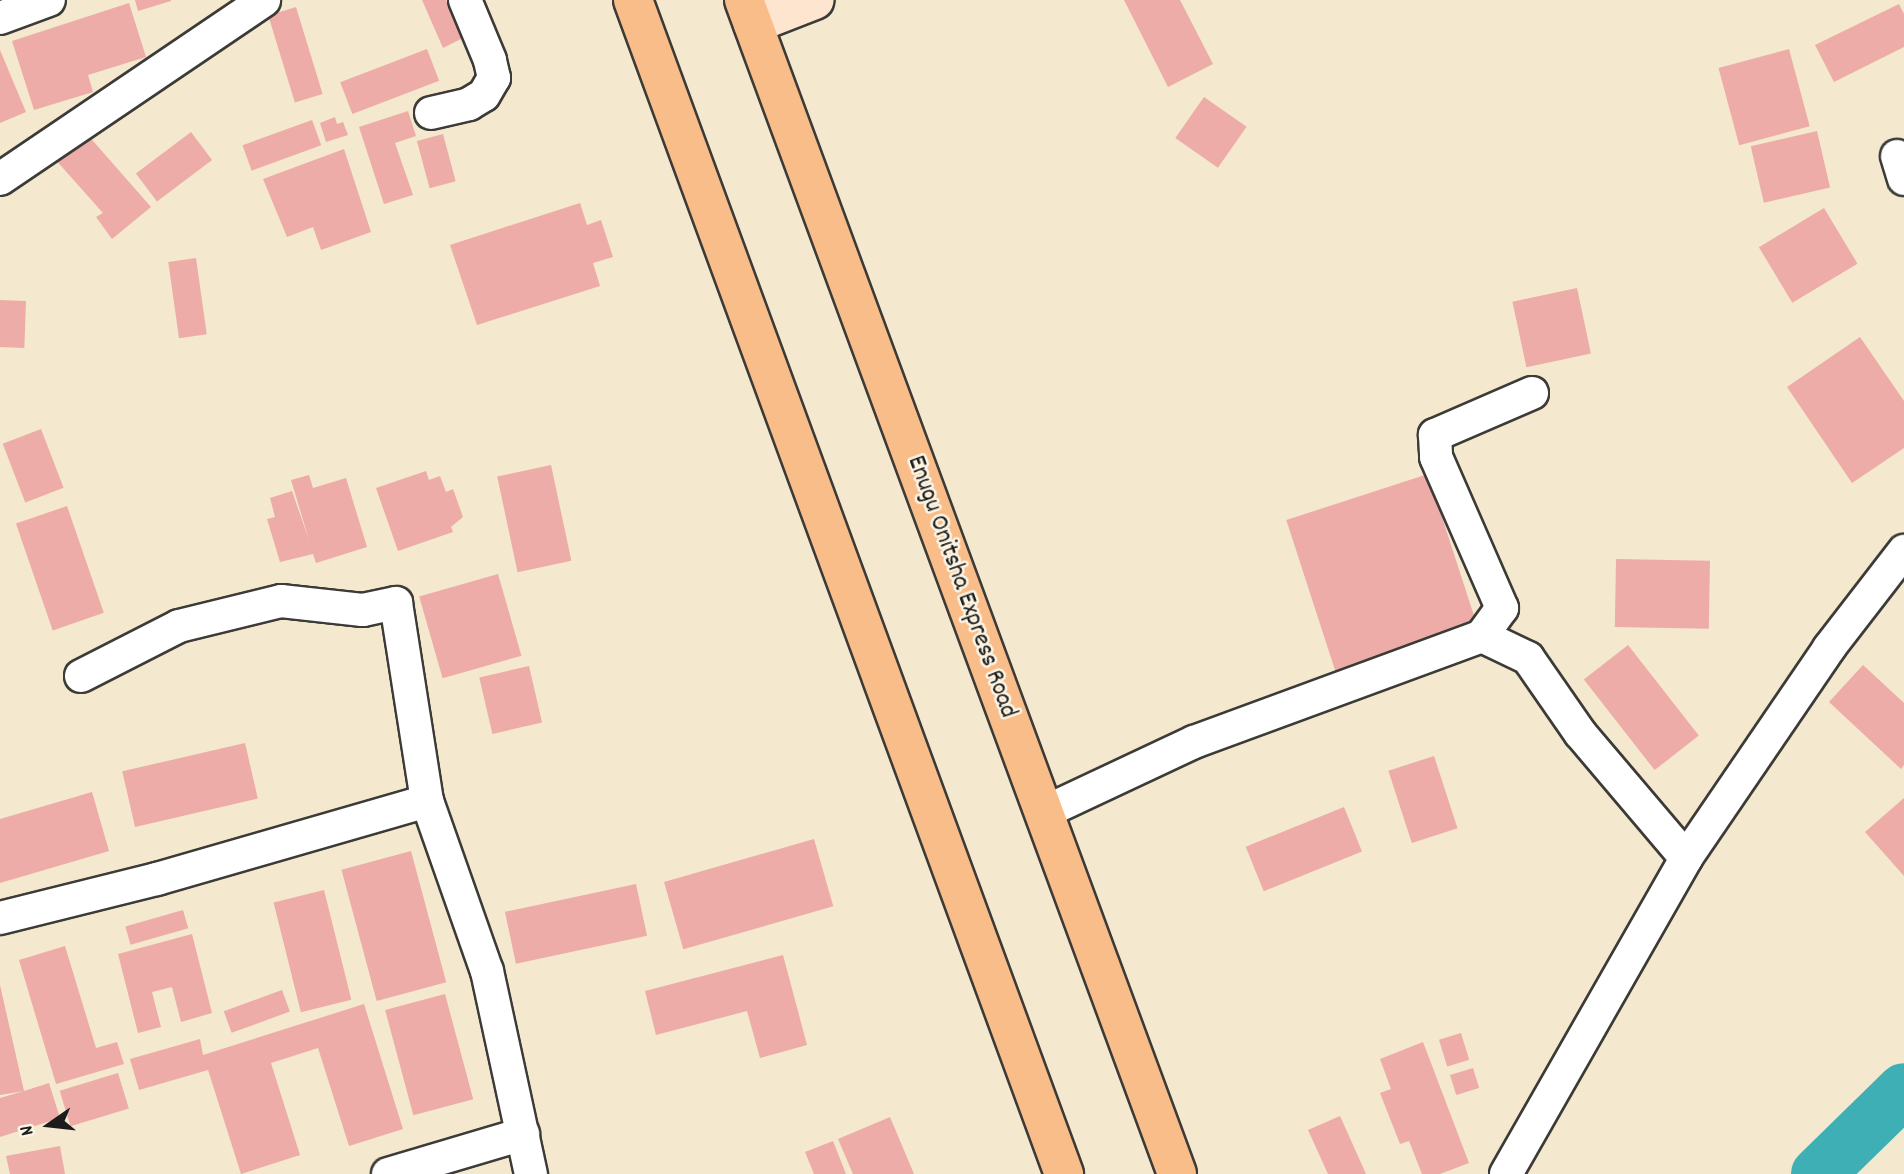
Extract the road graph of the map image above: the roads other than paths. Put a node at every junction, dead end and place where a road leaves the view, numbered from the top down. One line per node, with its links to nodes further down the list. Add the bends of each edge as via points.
1 (49, 0): 7 (street)
2 (264, 0): 9 (street)
3 (465, 0): 8 (street, via 494,78 484,95 469,104)
4 (634, 0): 21 (highway)
5 (815, 0): 6 (main road)
6 (749, 12): 15 (highway, Enugu Onitsha Express Road)
7 (0, 18)
8 (431, 113)
9 (0, 179)
10 (1532, 393): 12 (street, via 1435,435 1436,457 1502,608)
11 (1904, 551): 16 (street, via 1829,648)
12 (1482, 636): 15 (street, via 1183,747); 16 (street, via 1528,658 1580,733)
13 (81, 676): 14 (street, via 179,626 281,601 363,610 396,603)
14 (427, 801): 17 (street, via 157,879); 18 (street, via 486,971)
15 (1045, 811): 22 (highway, Enugu Onitsha Express Road)
16 (1686, 858): 23 (street)
17 (0, 918)
18 (523, 1134): 19 (street); 20 (street)
19 (387, 1174)
20 (531, 1174)
21 (1064, 1174)
22 (1177, 1174)
23 (1506, 1174)

